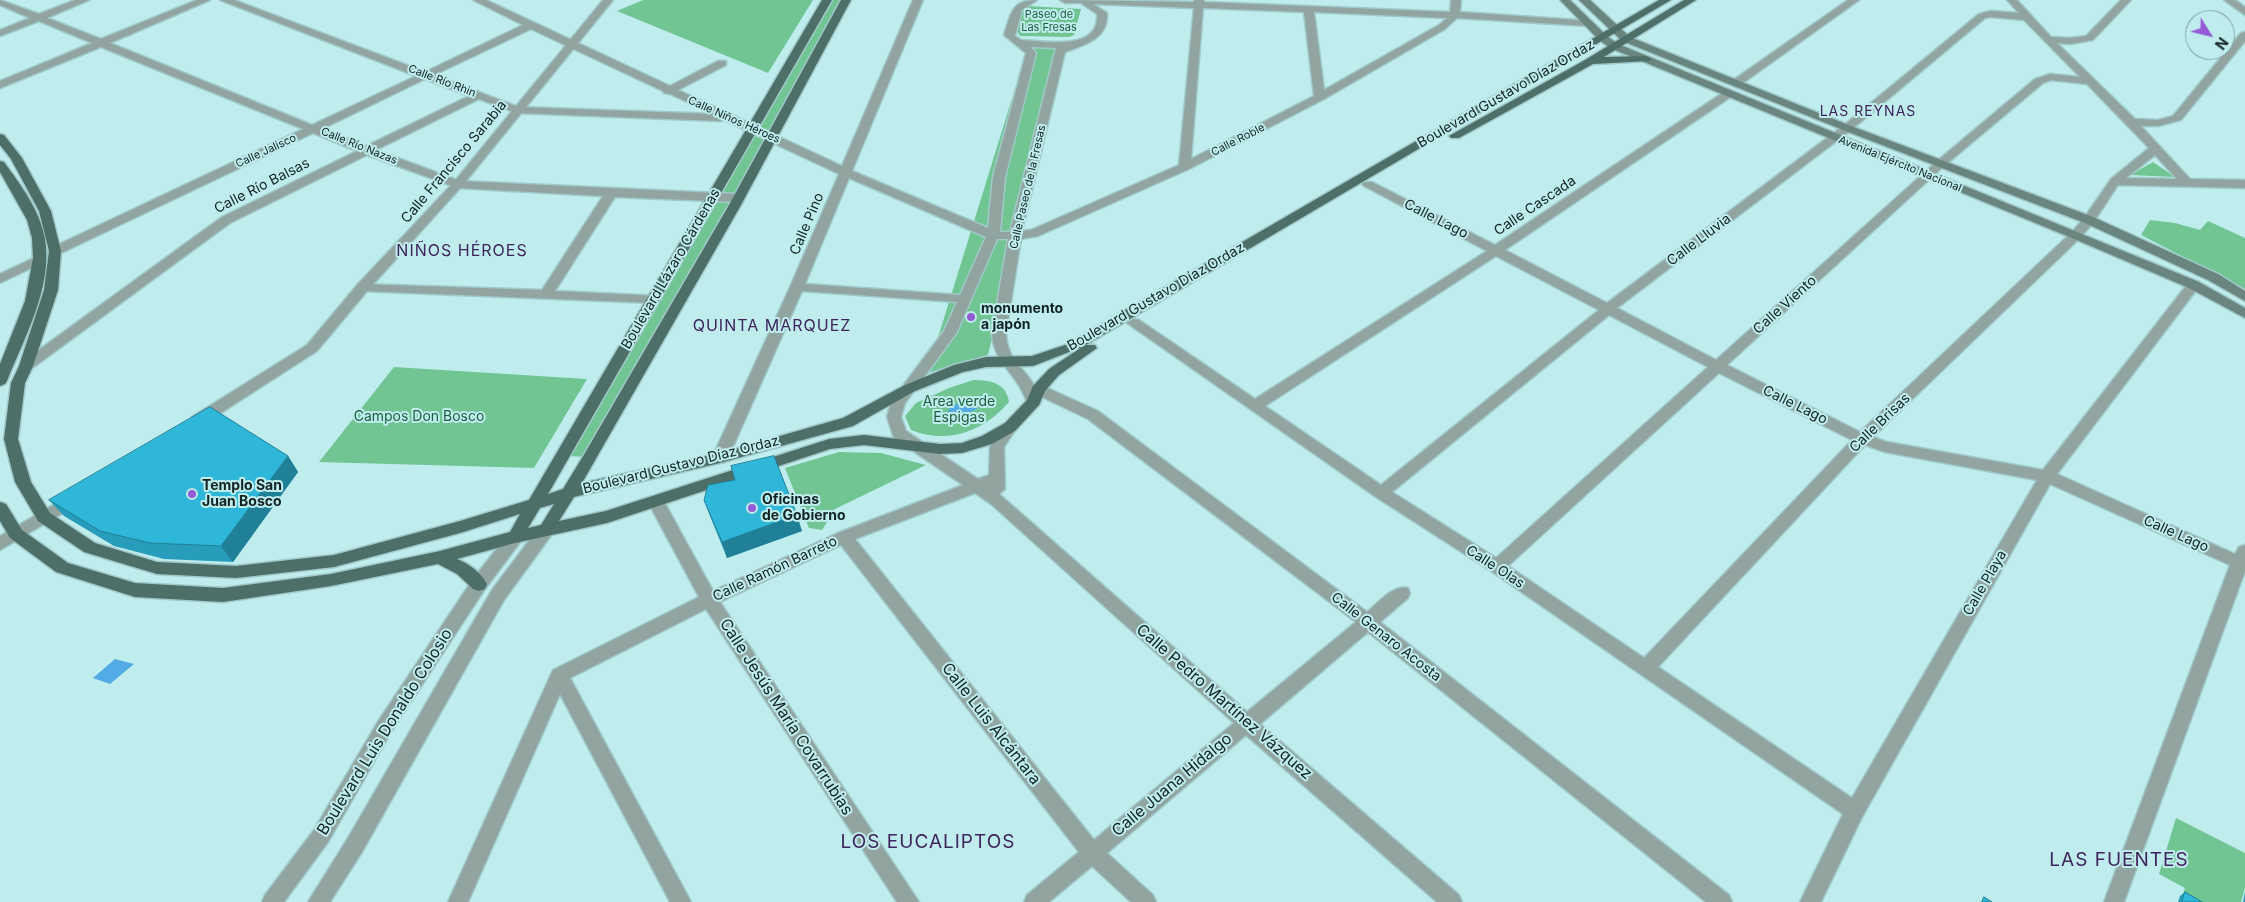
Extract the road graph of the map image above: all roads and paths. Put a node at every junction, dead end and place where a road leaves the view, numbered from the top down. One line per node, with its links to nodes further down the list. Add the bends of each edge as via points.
1 (84, 0): 27 (street)
2 (205, 0): 35 (street)
3 (225, 0): 43 (street, Calle Río Rhin)
4 (478, 0): 29 (street, Calle Niños Héroes)
5 (608, 0): 37 (street, Calle Francisco Sarabia)
6 (826, 0): 55 (main road, Boulevard Lázaro Cárdenas)
7 (846, 0): 58 (main road, Boulevard Lázaro Cárdenas)
8 (918, 0): 65 (street, Calle Pino)
9 (1032, 0): 36 (street, Calle Paseo de la Fresas, via 1018,8 1009,35)
10 (1066, 0): 11 (street)
11 (1082, 0): 22 (street); 38 (street, Calle Paseo de la Fresas, via 1102,12 1104,20 1097,34)
12 (1456, 0): 25 (street)
13 (1565, 0): 28 (main road, Avenida Ejército Nacional)
14 (1584, 0): 31 (main road, Avenida Ejército Nacional)
15 (1666, 0): 31 (main road, Boulevard Gustavo Díaz Ordaz)
16 (1691, 0): 31 (main road, Boulevard Gustavo Díaz Ordaz)
17 (1854, 0): 45 (street)
18 (2012, 0): 26 (street)
19 (2126, 0): 34 (street, via 2089,38)
20 (2229, 0): 24 (street)
21 (0, 2): 27 (street, Calle Río Nazas)
22 (1199, 3): 23 (street); 64 (street)
23 (1309, 10): 25 (street); 50 (street)
24 (2245, 12)
25 (1455, 15): 28 (street); 50 (street, Calle Roble, via 1442,27)
26 (2027, 16): 34 (street); 56 (street, Calle Lluvia, via 1982,16)
27 (38, 18): 30 (street); 35 (street, Calle Río Nazas)
28 (1589, 23): 33 (main road, Avenida Ejército Nacional)
29 (531, 25): 37 (street, Calle Niños Héroes); 43 (street, Calle Jalisco)
30 (0, 33)
31 (1621, 34): 33 (main road, Boulevard Gustavo Díaz Ordaz); 39 (main road, Boulevard Gustavo Díaz Ordaz); 45 (main road, Avenida Ejército Nacional)
32 (2245, 35): 53 (street, via 2177,118 2158,123)
33 (1603, 38): 39 (main road, Avenida Ejército Nacional); 93 (main road, Boulevard Gustavo Díaz Ordaz, via 1070,348 1033,361)
34 (2048, 40): 44 (street)
35 (104, 42): 46 (street); 54 (street, Calle Río Nazas)
36 (1018, 43): 38 (street); 76 (street, Calle Paseo de la Fresas, via 1028,47 1031,53 999,177)
37 (572, 45): 47 (street, Calle Niños Héroes); 51 (street, Calle Francisco Sarabia)
38 (1072, 46): 78 (street, Calle Paseo de la Fresas, via 1060,50 1057,60)
39 (1614, 46): 40 (main road, Avenida Ejército Nacional); 41 (main road, Boulevard Gustavo Díaz Ordaz)
40 (1646, 58): 41 (main road); 48 (main road, Avenida Ejército Nacional)
41 (1589, 62): 70 (main road, Boulevard Gustavo Díaz Ordaz)
42 (722, 63): 47 (street)
43 (428, 75): 49 (street, Calle Río Rhin); 54 (street, Calle Jalisco)
44 (2090, 81): 53 (street); 63 (street, Calle Viento, via 2050,77 2039,81)
45 (1736, 83): 56 (main road, Avenida Ejército Nacional)
46 (0, 85)
47 (668, 91): 52 (street, Calle Niños Héroes)
48 (1728, 94): 59 (main road, Avenida Ejército Nacional); 80 (street, Calle Cascada)
49 (479, 95): 51 (street, Calle Río Rhin); 61 (street, Calle Río Balsas)
50 (1320, 97): 64 (street, Calle Roble)
51 (517, 110): 52 (street, Calle Río Rhin); 69 (street, Calle Francisco Sarabia)
52 (729, 118): 55 (street, Calle Niños Héroes)
53 (2132, 122): 60 (street)
54 (314, 128): 61 (street, Calle Río Nazas); 79 (street, Calle Jalisco)
55 (752, 128): 58 (street, Calle Niños Héroes); 73 (main road, Boulevard Lázaro Cárdenas)
56 (1847, 128): 59 (street, Calle Lluvia); 63 (main road, Avenida Ejército Nacional)
57 (0, 137): 79 (main road, Boulevard Gustavo Díaz Ordaz, via 16,158 45,211)
58 (771, 137): 65 (street, Calle Niños Héroes); 74 (main road, Boulevard Lázaro Cárdenas)
59 (1834, 138): 66 (main road, Avenida Ejército Nacional); 90 (street, Calle Lluvia)
60 (2155, 149): 67 (street, Calle Brisas); 68 (street)
61 (365, 150): 69 (street, Calle Río Nazas); 94 (street, Calle Río Balsas, via 220,224)
62 (0, 164): 81 (main road, via 34,221)
63 (1940, 164): 66 (street, Calle Viento); 75 (main road, Avenida Ejército Nacional)
64 (1185, 167): 78 (street, Calle Roble, via 1034,233)
65 (845, 172): 76 (street, Calle Niños Héroes); 85 (street, Calle Pino)
66 (1928, 175): 77 (main road, Avenida Ejército Nacional); 95 (street, Calle Viento)
67 (2115, 181): 68 (street); 75 (street, Calle Brisas)
68 (2186, 182): 71 (street)
69 (458, 184): 72 (street, Calle Río Nazas); 84 (street, Calle Francisco Sarabia)
70 (1368, 184): 80 (street, Calle Lago); 92 (main road, Boulevard Gustavo Díaz Ordaz)
71 (2245, 184)
72 (611, 194): 73 (street, Calle Río Nazas); 86 (street)
73 (712, 197): 74 (street, Calle Río Nazas); 88 (main road, Boulevard Lázaro Cárdenas)
74 (738, 198): 109 (main road, Boulevard Lázaro Cárdenas)
75 (2089, 220): 77 (street, Calle Brisas); 87 (main road, Avenida Ejército Nacional, via 2213,277)
76 (993, 235): 78 (street, Calle Roble); 89 (street, Calle Paseo de la Fresas)
77 (2076, 235): 83 (main road, Avenida Ejército Nacional); 102 (street, Calle Brisas)
78 (1015, 236): 93 (street, Calle Paseo de la Fresas, via 998,346)
79 (55, 250): 94 (main road, Boulevard Gustavo Díaz Ordaz, via 51,290)
80 (1497, 250): 90 (street, Calle Lago); 99 (street, Calle Cascada)
81 (40, 259): 82 (street); 96 (main road, via 33,296)
82 (0, 279)
83 (2194, 285): 91 (main road, Avenida Ejército Nacional); 105 (street, Calle Playa)
84 (363, 287): 86 (street); 100 (street, Calle Francisco Sarabia, via 312,348)
85 (797, 287): 89 (street); 104 (street, Calle Pino)
86 (546, 295): 88 (street)
87 (2245, 298)
88 (654, 299): 113 (main road, Boulevard Lázaro Cárdenas)
89 (966, 299): 97 (street, Calle Paseo de la Fresas, via 950,332)
90 (1608, 309): 95 (street, Calle Lago); 110 (street, Calle Lluvia)
91 (2245, 314)
92 (1134, 323): 98 (main road, Boulevard Gustavo Díaz Ordaz, via 1073,358 1054,372); 99 (street, Calle Olas)
93 (1006, 362): 97 (main road, Boulevard Gustavo Díaz Ordaz, via 986,362 959,368); 98 (street, Calle Paseo de la Fresas)
94 (26, 366): 115 (main road, Boulevard Gustavo Díaz Ordaz, via 18,383 11,439 23,482)
95 (1717, 366): 102 (street, Calle Lago); 123 (street, Calle Viento)
96 (0, 381)
97 (910, 388): 103 (street, Calle Paseo de la Fresas, via 898,402 894,417 900,434); 104 (main road, Boulevard Gustavo Díaz Ordaz, via 848,422)
98 (1036, 395): 101 (main road, Boulevard Gustavo Díaz Ordaz); 127 (street, Calle Genaro Acosta, via 1093,415)
99 (1256, 405): 110 (street, Calle Olas)
100 (187, 427)
101 (1010, 427): 103 (main road, Boulevard Gustavo Díaz Ordaz, via 987,440 962,448); 106 (street, via 997,447)
102 (1862, 439): 105 (street, Calle Lago, via 1886,448); 128 (street, Calle Brisas)
103 (918, 446): 107 (street, Calle Pedro Martínez Vázquez); 112 (main road, Boulevard Gustavo Díaz Ordaz, via 864,440 829,444)
104 (720, 458): 109 (main road, Boulevard Gustavo Díaz Ordaz)
105 (2047, 476): 122 (street, Calle Lago); 131 (street, Calle Playa)
106 (997, 478): 107 (street, Calle Ramón Barreto); 111 (street)
107 (976, 486): 111 (street, Calle Pedro Martínez Vázquez); 119 (street, Calle Ramón Barreto)
108 (86, 491): 115 (street)
109 (568, 493): 113 (main road, Boulevard Gustavo Díaz Ordaz); 116 (main road, Boulevard Lázaro Cárdenas)
110 (1381, 493): 123 (street, Calle Olas)
111 (997, 500): 130 (street, Calle Pedro Martínez Vázquez)
112 (656, 502): 116 (main road, Boulevard Gustavo Díaz Ordaz); 126 (street, Calle Jesús María Covarrubias)
113 (534, 504): 115 (main road, Boulevard Gustavo Díaz Ordaz, via 334,561 236,572 157,568 90,548); 118 (main road, Boulevard Lázaro Cárdenas)
114 (0, 508): 117 (main road, Boulevard Gustavo Díaz Ordaz)
115 (44, 517): 117 (street)
116 (546, 530): 118 (main road, Boulevard Gustavo Díaz Ordaz); 134 (street, Boulevard Luis Donaldo Colosio, via 498,595 355,845)
117 (16, 534): 120 (street); 121 (main road, Boulevard Gustavo Díaz Ordaz, via 62,568 135,590 222,594 331,580)
118 (515, 537): 121 (main road, Boulevard Gustavo Díaz Ordaz); 124 (street, Boulevard Luis Donaldo Colosio)
119 (844, 537): 126 (street, Calle Ramón Barreto); 132 (street, Calle Luis Alcántara)
120 (0, 544)
121 (440, 557): 124 (main road, via 463,569)
122 (2243, 559): 143 (street)
123 (1497, 567): 128 (street, Calle Olas)
124 (479, 584): 133 (street, Boulevard Luis Donaldo Colosio, via 385,726 321,836)
125 (1402, 593): 127 (street, Calle Juana Hidalgo)
126 (709, 600): 129 (street, Calle Ramón Barreto); 137 (street, Calle Jesús María Covarrubias)
127 (1368, 622): 130 (street, Calle Juana Hidalgo); 141 (street, Calle Genaro Acosta)
128 (1646, 668): 131 (street, Calle Olas)
129 (559, 675): 135 (street); 136 (street)
130 (1246, 723): 132 (street, Calle Juana Hidalgo); 140 (street, Calle Pedro Martínez Vázquez)
131 (1855, 812): 142 (street, Calle Playa)
132 (1092, 852): 138 (street, Calle Juana Hidalgo); 139 (street, Calle Luis Alcántara)
133 (272, 902)
134 (318, 902)
135 (458, 902)
136 (681, 902)
137 (909, 902)
138 (1034, 902)
139 (1146, 902)
140 (1452, 902)
141 (1722, 902)
142 (1810, 902)
143 (2114, 902)

